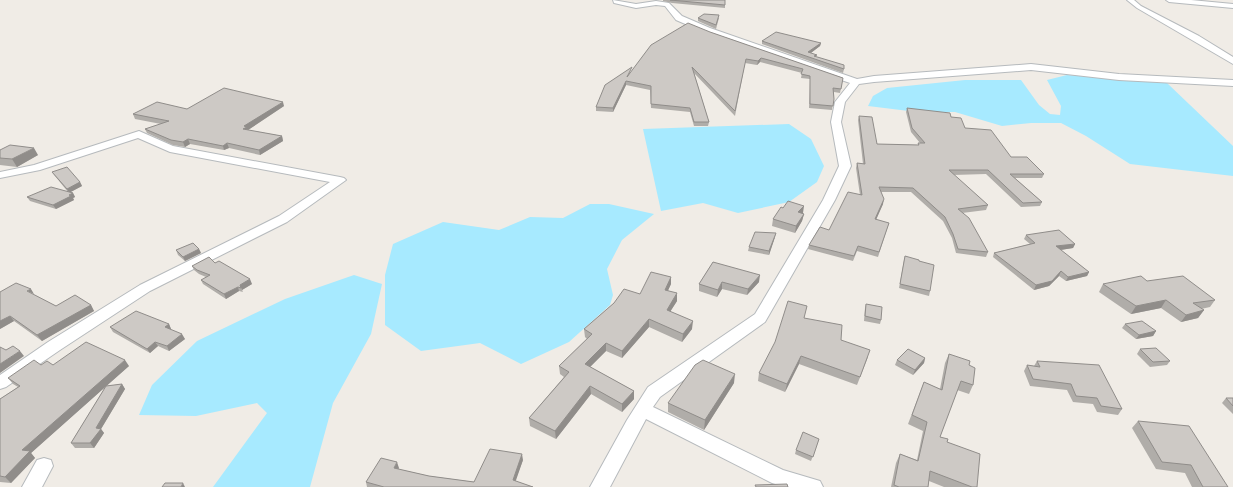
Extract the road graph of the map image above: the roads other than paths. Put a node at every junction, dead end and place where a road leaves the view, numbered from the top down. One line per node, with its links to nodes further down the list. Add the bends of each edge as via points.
1 (616, 0): 6 (street, via 636,6 667,4 679,18 706,30)
2 (1130, 0): 5 (street)
3 (1168, 0): 4 (street)
4 (1233, 6)
5 (1233, 61)
6 (856, 82): 7 (street, via 1031,67 1119,76); 10 (street, via 840,102 836,122 845,166 829,200 760,318 654,392)
7 (1233, 83)
8 (0, 175): 9 (street, via 36,168 139,134 170,149 340,180 283,219 144,288)
9 (0, 383)
10 (643, 410): 13 (street); 14 (street, via 779,477)
11 (44, 466): 12 (street)
12 (32, 487)
13 (600, 487)
14 (813, 487)

